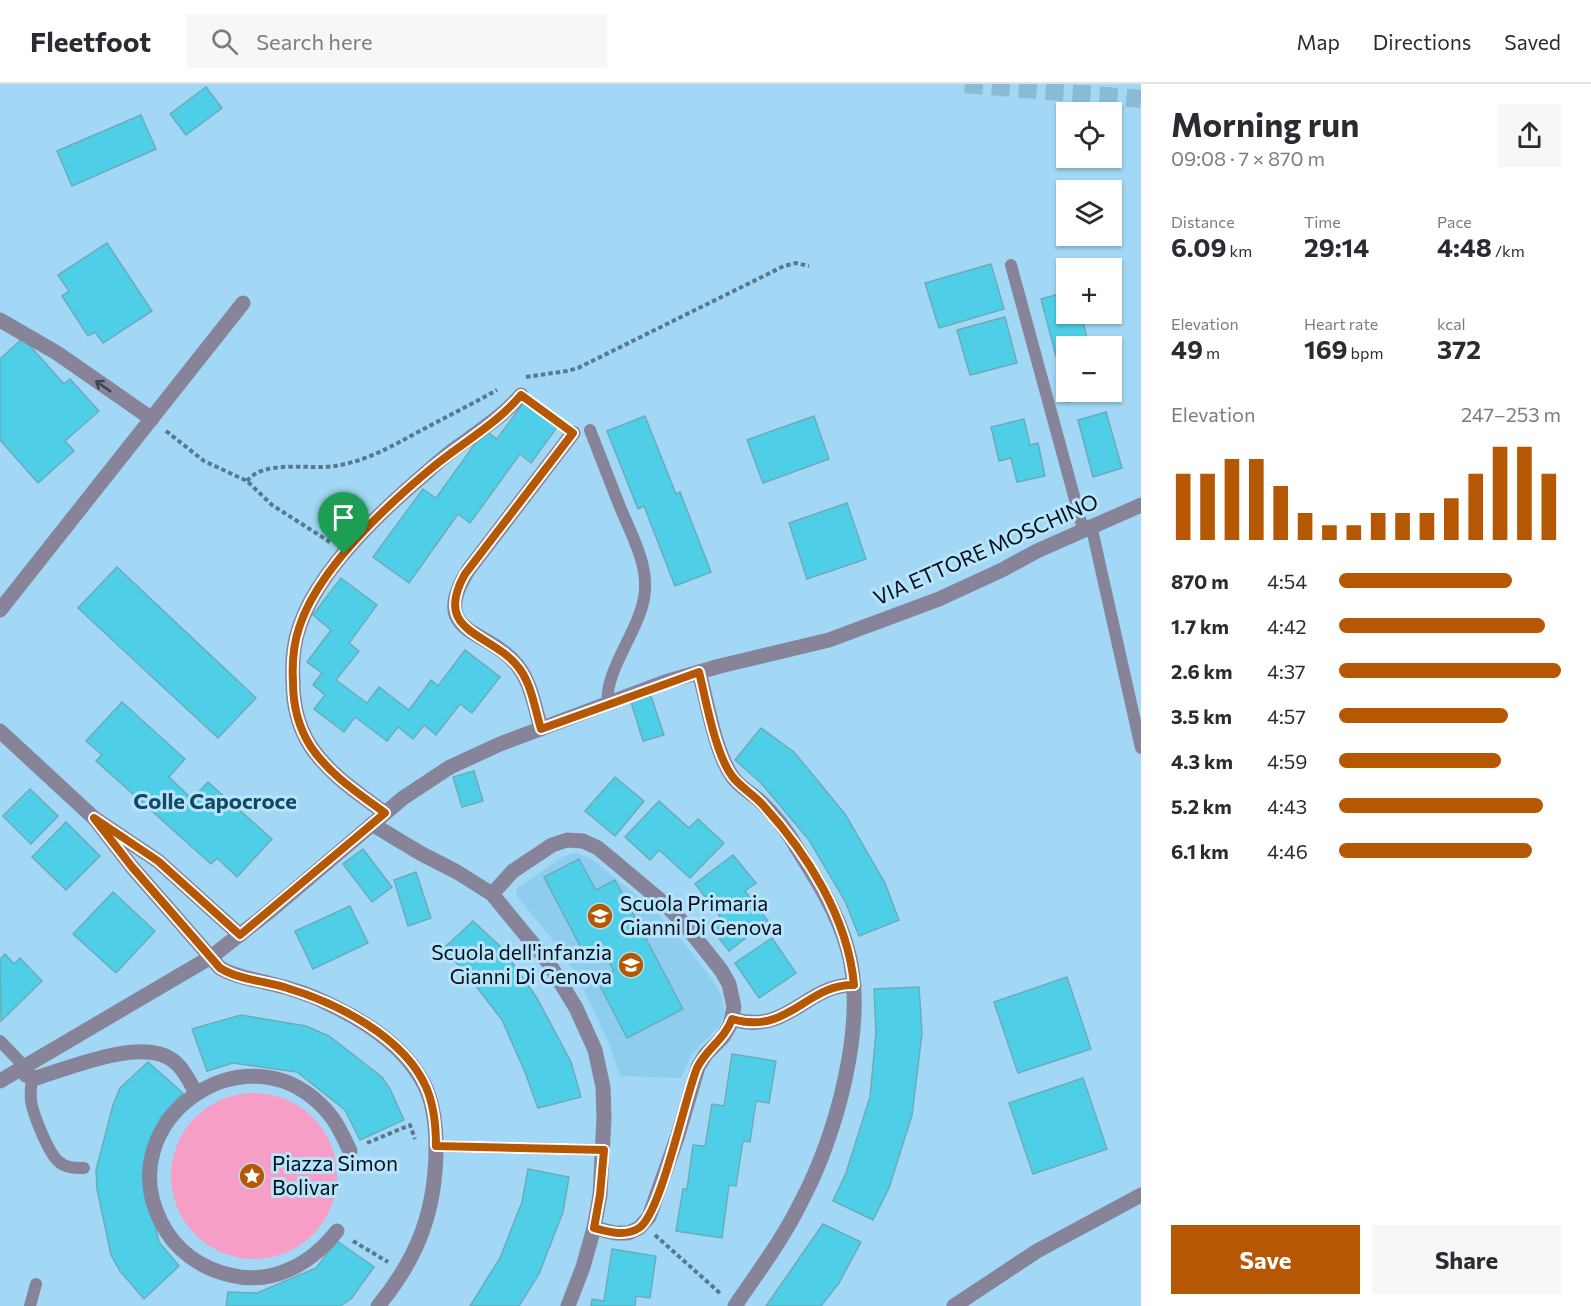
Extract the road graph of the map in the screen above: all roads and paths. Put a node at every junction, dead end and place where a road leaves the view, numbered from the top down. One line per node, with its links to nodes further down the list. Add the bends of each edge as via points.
1 (1011, 265): 9 (lane)
2 (243, 303): 5 (street)
3 (0, 320): 5 (street, one-way to 3, via 57,353)
4 (521, 395): 7 (path); 10 (street, via 502,416 454,449 403,492)
5 (152, 419): 10 (path, via 196,456 247,481 272,505); 11 (street)
6 (590, 430): 13 (lane, via 639,553 645,578 639,615 608,685)
7 (573, 433): 14 (street, via 469,569 456,600 456,613 463,627 505,653 521,671)
8 (1141, 505): 9 (street, VIA ETTORE MOSCHINO)
9 (1087, 527): 12 (street, VIA ETTORE MOSCHINO, via 939,599 850,633); 16 (lane)
10 (344, 554): 17 (street, via 314,595 299,627 292,673 295,706 302,731 321,760)
11 (0, 610)
12 (699, 672): 13 (street, VIA ETTORE MOSCHINO); 23 (street, via 727,767 779,823 821,887 847,946)
13 (608, 705): 14 (street, VIA ETTORE MOSCHINO)
14 (541, 729): 17 (street, VIA ETTORE MOSCHINO, via 450,767)
15 (0, 730): 18 (street)
16 (1141, 748)
17 (385, 813): 19 (street, VIA ETTORE MOSCHINO)
18 (94, 818): 21 (street, via 158,861); 22 (street)
19 (372, 824): 20 (street); 21 (street, VIA ETTORE MOSCHINO)
20 (492, 894): 24 (street, via 513,872 552,844 567,840 591,844 666,905 693,935 729,984 734,1007); 31 (street, via 548,962 576,1008 595,1050 603,1088)
21 (240, 935): 22 (street, VIA ETTORE MOSCHINO)
22 (211, 957): 26 (street, VIA ETTORE MOSCHINO); 30 (street, via 225,971 330,1004 396,1047 426,1089)
23 (854, 985): 24 (street, via 835,986 763,1023); 43 (street, via 848,1064 820,1160 801,1203)
24 (732, 1019): 35 (street, via 723,1037 698,1067 674,1146)
25 (0, 1041): 26 (lane)
26 (26, 1071): 27 (street, VIA ETTORE MOSCHINO); 28 (street, via 116,1054 153,1052 178,1065); 33 (lane, via 33,1110 52,1154 64,1165)
27 (0, 1081)
28 (196, 1093): 32 (street, via 215,1083 247,1076 293,1085 321,1104); 37 (street, via 166,1123 150,1168 152,1200 176,1245 203,1266 253,1278 279,1274 303,1264)
29 (410, 1125): 32 (path)
30 (436, 1146): 31 (lane); 38 (street, via 430,1208)
31 (604, 1150): 36 (street)
32 (350, 1151)
33 (84, 1168)
34 (1141, 1196): 44 (street, via 1037,1251)
35 (643, 1225): 36 (street, via 621,1233); 43 (path)
36 (594, 1228): 42 (street)
37 (337, 1231): 38 (path)
38 (403, 1272): 41 (street)
39 (36, 1284): 40 (lane)
40 (30, 1306)
41 (378, 1306)
42 (568, 1306)
43 (735, 1306)
44 (954, 1306)

